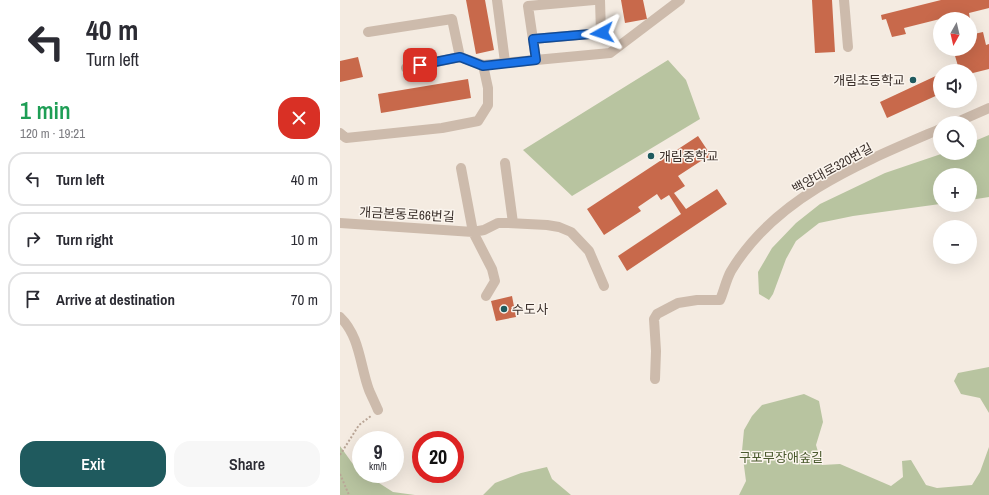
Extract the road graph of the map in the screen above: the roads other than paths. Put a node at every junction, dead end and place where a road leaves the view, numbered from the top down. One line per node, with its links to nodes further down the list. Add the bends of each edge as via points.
1 (497, 0): 11 (street)
2 (594, 0): 7 (street, via 528,6)
3 (600, 0): 7 (street, via 602,33)
4 (680, 0): 10 (street, via 610,53)
5 (844, 0): 8 (street)
6 (368, 32): 9 (street, via 452,19)
7 (533, 39): 10 (street)
8 (848, 47)
9 (460, 57): 12 (street); 13 (street)
10 (536, 60): 11 (street)
11 (505, 62): 12 (street)
12 (483, 66): 16 (street, via 488,88 488,105 478,121 442,128 346,138)
13 (406, 68)
14 (989, 108): 15 (street)
15 (971, 116)
16 (340, 133)
17 (933, 133): 26 (street, 백양대로320번길, via 874,158 798,199 760,232 731,272 720,300 678,303 657,314 654,319)
18 (505, 163): 21 (street)
19 (462, 168): 22 (street, 개금본동로66번길)
20 (340, 223): 22 (street, 개금본동로66번길)
21 (513, 223): 22 (street, 개금본동로66번길, via 498,223); 23 (street, 개금본동로66번길, via 546,225 572,232 589,251)
22 (473, 232): 24 (street, via 492,269 495,281)
23 (604, 286)
24 (486, 296)
25 (340, 317): 27 (street, via 349,328 359,352 369,389)
26 (654, 379)
27 (378, 410)

